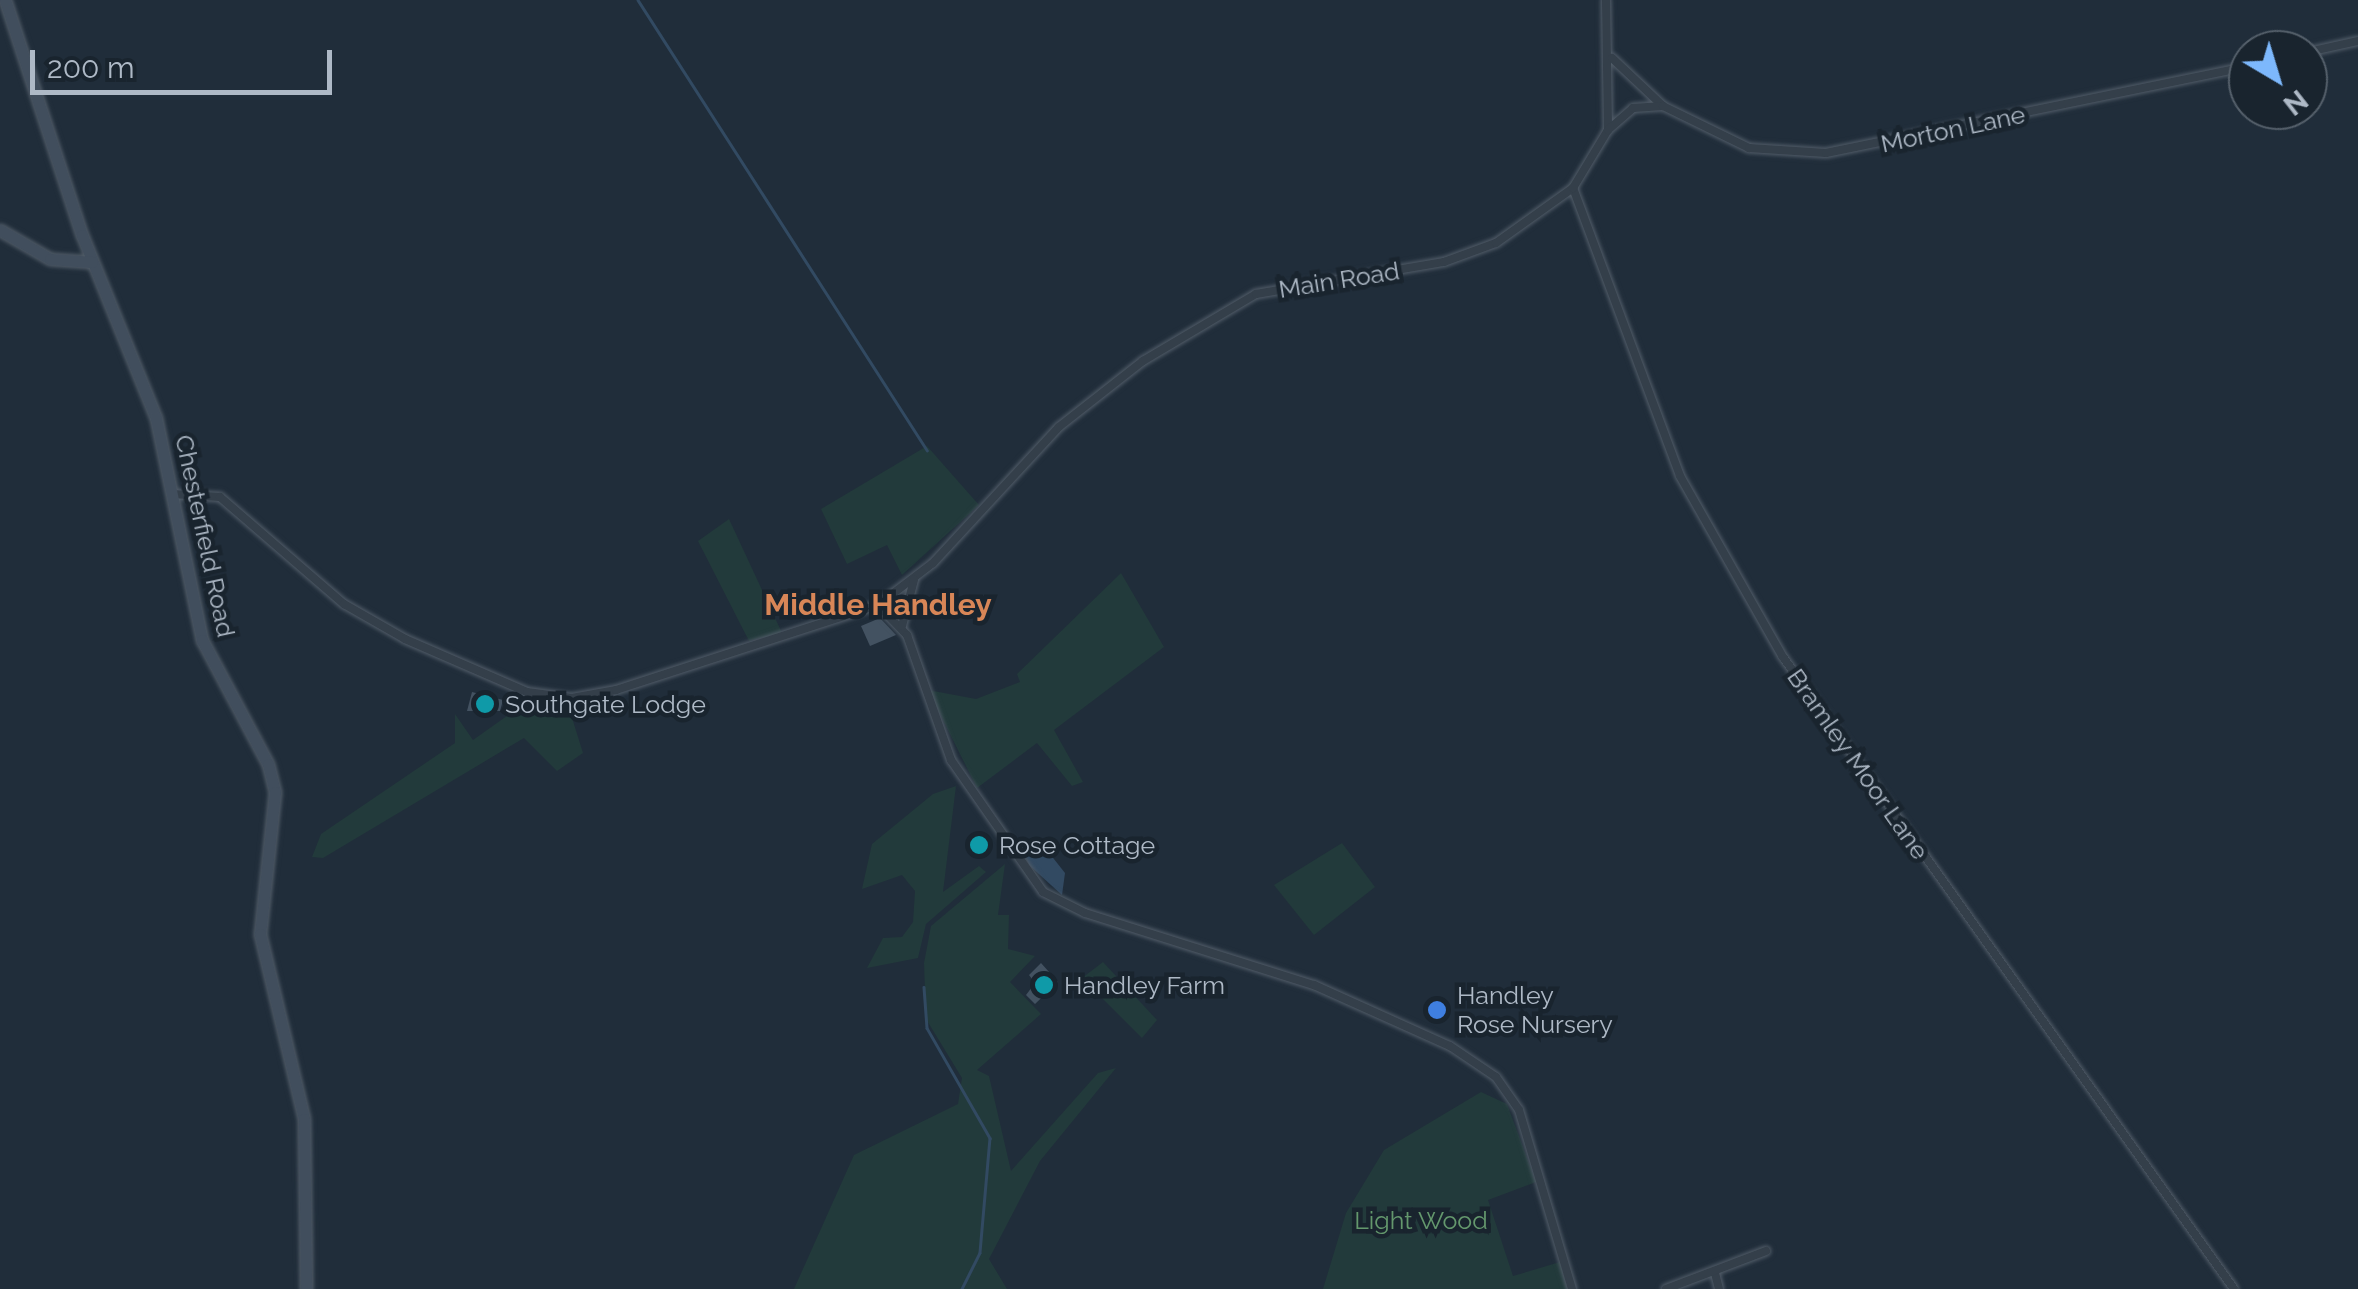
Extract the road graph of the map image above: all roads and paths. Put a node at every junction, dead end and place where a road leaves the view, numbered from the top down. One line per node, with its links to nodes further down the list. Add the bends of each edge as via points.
1 (5, 0): 11 (main road, Chesterfield Road)
2 (1606, 0): 5 (street, Main Road)
3 (2358, 42): 4 (street)
4 (2328, 48)
5 (1612, 57): 7 (street, Morton Lane); 8 (street, Main Road)
6 (2228, 70): 7 (street, Morton Lane, via 1826,153 1749,148)
7 (1663, 106): 8 (street, via 1634,108)
8 (1608, 130): 9 (street, Main Road)
9 (1573, 188): 13 (street, Main Road, via 1467,256 1297,282 1204,322 1075,412); 22 (street, Bramley Moor Lane, via 1680,476 1791,670)
10 (0, 230): 11 (main road, via 50,259)
11 (92, 262): 12 (main road, Chesterfield Road, via 156,418)
12 (172, 494): 14 (street, Main Road, via 220,498 370,620 552,697 616,690); 18 (main road, Chesterfield Road, via 202,640 268,764 275,792 260,934 304,1119)
13 (914, 580): 14 (street, Main Road); 15 (street)
14 (878, 605): 15 (street)
15 (902, 626): 19 (street, via 950,760 1043,892 1084,913 1314,985 1450,1046 1496,1077 1519,1110)
16 (1766, 1250): 17 (street)
17 (1714, 1273): 20 (street); 21 (street)
18 (306, 1289)
19 (1572, 1289)
20 (1666, 1289)
21 (1720, 1289)
22 (2234, 1289)

